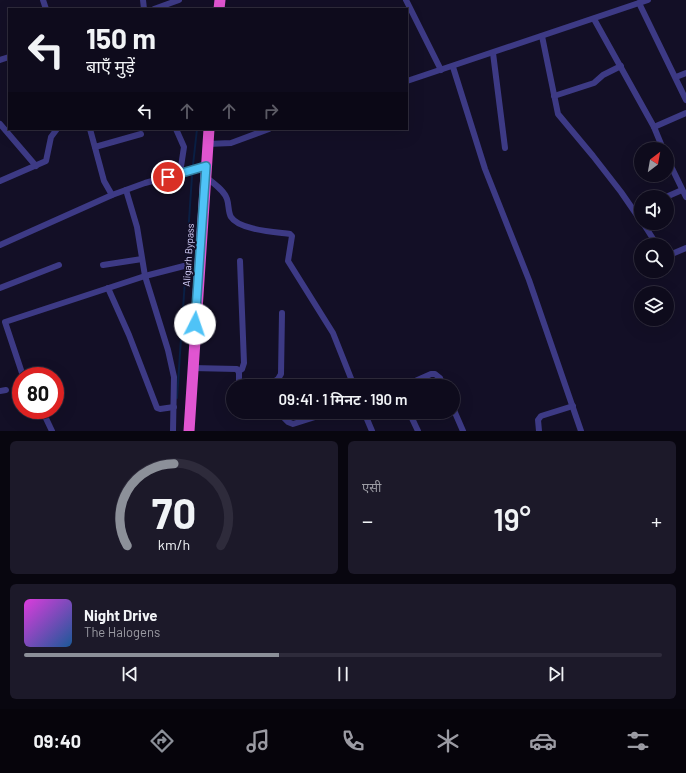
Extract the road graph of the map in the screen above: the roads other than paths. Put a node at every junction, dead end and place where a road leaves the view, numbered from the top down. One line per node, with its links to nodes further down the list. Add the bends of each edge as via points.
1 (179, 0): 5 (street)
2 (406, 0): 11 (street)
3 (648, 0): 4 (street)
4 (639, 3): 6 (street); 13 (street)
5 (157, 8)
6 (594, 19): 7 (street); 9 (street)
7 (542, 36): 8 (street); 15 (street)
8 (493, 53): 10 (street); 30 (street)
9 (621, 66): 15 (street, via 594,83); 19 (street)
10 (453, 67): 11 (street); 63 (street, via 485,169 529,280)
11 (441, 70): 14 (street)
12 (686, 72): 13 (street)
13 (676, 77): 16 (street)
14 (408, 82)
15 (554, 96): 41 (street, via 562,120 583,143)
16 (686, 100)
17 (686, 112): 19 (street)
18 (0, 124): 31 (street)
19 (654, 127): 27 (street)
20 (56, 130): 31 (street, via 51,137 46,161)
21 (90, 130): 29 (street)
22 (176, 130): 33 (street, via 184,147)
23 (209, 130): 28 (highway, Aligarh Bypass)
24 (264, 130): 25 (street)
25 (254, 132): 28 (street, via 231,143)
26 (141, 134): 29 (street)
27 (660, 142)
28 (208, 144): 32 (highway, Aligarh Bypass)
29 (95, 147): 38 (street, via 104,181)
30 (505, 148)
31 (36, 166): 35 (street)
32 (206, 171): 33 (street); 56 (highway, Aligarh Bypass); 60 (street, via 224,193 231,216 236,222 292,236 288,261 333,333)
33 (180, 173): 36 (street)
34 (674, 173): 37 (street)
35 (0, 181)
36 (126, 190): 38 (street); 45 (street, via 137,227)
37 (682, 190): 39 (street); 40 (street)
38 (112, 194): 42 (street)
39 (674, 194)
40 (686, 197)
41 (634, 210)
42 (0, 245)
43 (686, 248): 44 (street)
44 (674, 253)
45 (142, 259): 48 (street); 50 (street)
46 (240, 261): 57 (street, via 244,364)
47 (59, 265): 51 (street)
48 (103, 265)
49 (184, 266): 50 (street)
50 (145, 276): 52 (street); 64 (street, via 174,377)
51 (0, 288)
52 (108, 288): 54 (street); 64 (street, via 157,408)
53 (282, 313): 59 (street, via 281,374)
54 (3, 322): 55 (street)
55 (20, 367)
56 (192, 368): 57 (street); 73 (highway, Aligarh Bypass)
57 (239, 371): 58 (street)
58 (239, 379)
59 (278, 379)
60 (351, 379)
61 (420, 379): 62 (street, via 435,374)
62 (440, 379)
63 (573, 406): 77 (street, via 541,416 538,420); 78 (street)
64 (174, 407): 72 (street)
65 (46, 419): 71 (street)
66 (285, 419): 67 (street, via 293,424)
67 (308, 419)
68 (367, 419): 74 (street)
69 (412, 419): 75 (street)
70 (458, 419): 76 (street)
71 (52, 431)
72 (173, 431)
73 (189, 431)
74 (372, 431)
75 (418, 431)
76 (463, 431)
77 (539, 431)
78 (581, 431)

